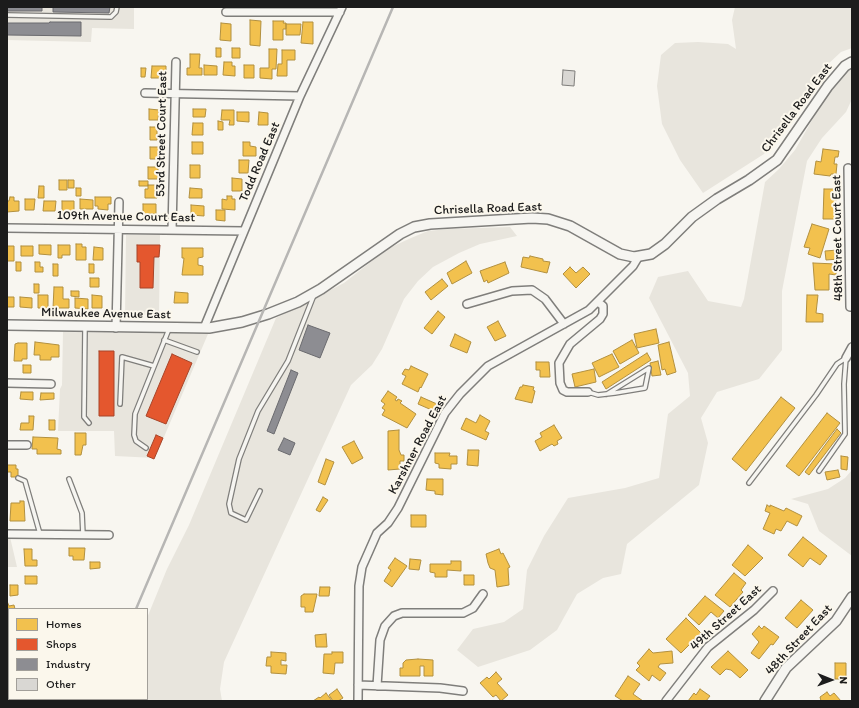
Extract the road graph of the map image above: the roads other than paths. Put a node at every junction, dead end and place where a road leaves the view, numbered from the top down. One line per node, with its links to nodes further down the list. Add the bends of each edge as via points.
1 (117, 7): 4 (lane, via 111,17)
2 (341, 10): 3 (street); 9 (street, Todd Road East)
3 (226, 12)
4 (7, 15)
5 (176, 62): 8 (street, 53rd Street Court East)
6 (852, 62): 16 (street, Chrisella Road East, via 845,66 828,86 778,160 692,217 659,249 651,254)
7 (145, 93): 8 (street)
8 (175, 94): 9 (street); 14 (street, 53rd Street Court East)
9 (300, 96): 15 (street, Todd Road East)
10 (848, 168): 20 (street, 48th Street Court East)
11 (119, 202): 13 (street)
12 (7, 228): 13 (street, 109th Avenue Court East)
13 (118, 230): 14 (street, 109th Avenue Court East); 24 (street)
14 (172, 230): 15 (street, 109th Avenue Court East)
15 (244, 231): 26 (street, Todd Road East)
16 (639, 256): 17 (street, Chrisella Road East, via 614,252 570,226 548,220 532,218 430,224 414,227 400,234); 18 (street, Karshner Road East, via 633,266)
17 (315, 292): 26 (street, Chrisella Road East, via 268,314 242,322); 45 (lane, via 288,361 258,411 239,459 229,504 231,513 246,520)
18 (598, 302): 21 (street, Karshner Road East); 34 (street, via 603,306 603,314 570,344 558,363 563,390)
19 (467, 304): 21 (street, via 512,291 532,290 545,299)
20 (852, 307)
21 (564, 324): 53 (street, Karshner Road East, via 488,366 445,413 398,508 378,533 362,567 359,586)
22 (7, 325): 23 (street, Milwaukee Avenue East)
23 (85, 327): 24 (street, Milwaukee Avenue East); 37 (lane, via 84,417)
24 (116, 328): 25 (street, Milwaukee Avenue East)
25 (169, 328): 26 (street, Milwaukee Avenue East); 27 (lane)
26 (204, 328)
27 (164, 340): 29 (lane); 31 (lane)
28 (852, 348): 30 (street)
29 (197, 352)
30 (846, 358): 41 (lane, via 845,434); 44 (lane, via 837,364)
31 (154, 366): 36 (lane, via 122,357); 40 (lane, via 135,414 134,436 136,442)
32 (7, 383): 33 (street)
33 (51, 384)
34 (588, 392): 35 (lane)
35 (607, 394): 35 (lane, via 645,388 649,368 643,372)
36 (120, 404)
37 (89, 423)
38 (7, 445): 39 (street)
39 (27, 445)
40 (146, 448)
41 (819, 471)
42 (18, 478): 47 (lane, via 25,481)
43 (69, 479): 48 (lane, via 82,513)
44 (748, 484)
45 (260, 492)
46 (7, 534): 47 (street)
47 (40, 534): 48 (street)
48 (83, 535): 49 (street)
49 (109, 535)
50 (773, 591): 57 (street, 49th Street East, via 708,647)
51 (483, 594): 54 (street, via 473,608 463,613 402,612 394,616 385,626 380,640)
52 (852, 597): 58 (street, 48th Street East, via 836,621 786,668)
53 (358, 685): 54 (street); 56 (street, Karshner Road East)
54 (377, 686): 55 (street)
55 (463, 691)
56 (358, 701)
57 (666, 701)
58 (765, 701)

